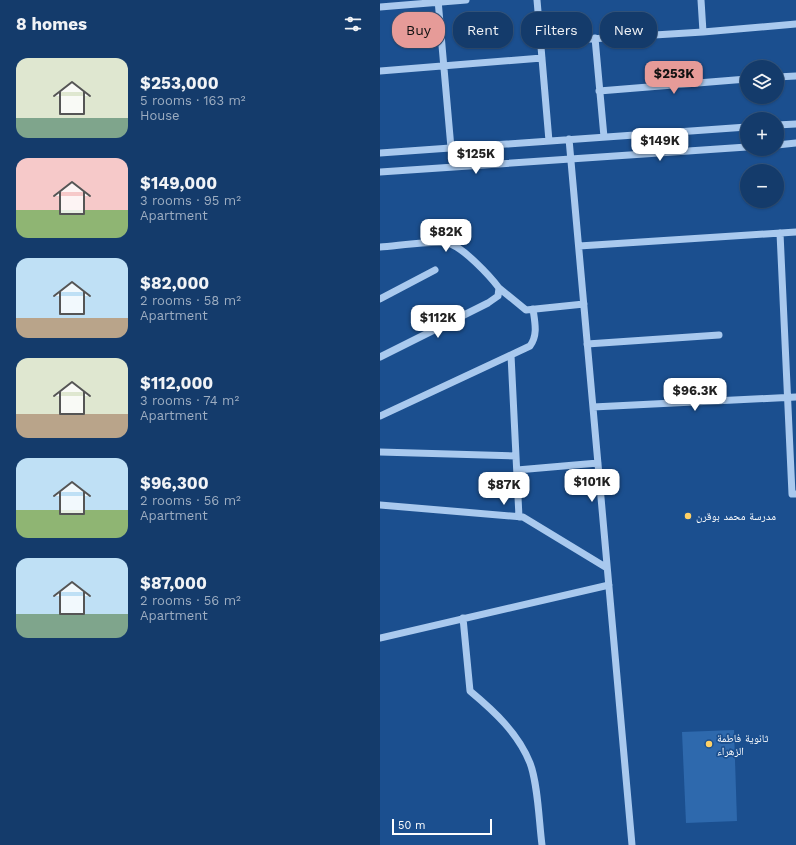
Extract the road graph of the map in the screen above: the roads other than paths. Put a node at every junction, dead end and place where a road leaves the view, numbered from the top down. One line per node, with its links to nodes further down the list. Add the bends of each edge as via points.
1 (466, 0): 4 (street)
2 (537, 0): 6 (street)
3 (700, 0): 8 (street)
4 (438, 1): 5 (street); 13 (street)
5 (380, 7)
6 (538, 12)
7 (796, 24): 8 (street)
8 (704, 32): 10 (street)
9 (592, 38): 10 (street)
10 (595, 38): 18 (street)
11 (541, 48): 12 (street)
12 (542, 58): 13 (street); 24 (street)
13 (443, 66): 14 (street); 28 (street)
14 (380, 71)
15 (796, 76): 16 (street)
16 (784, 77)
17 (740, 80): 18 (street)
18 (600, 91): 22 (street)
19 (796, 124): 20 (street)
20 (784, 125)
21 (740, 127): 22 (street)
22 (604, 137): 23 (street)
23 (569, 139): 24 (street); 30 (street)
24 (549, 141): 28 (street)
25 (796, 143): 26 (street)
26 (784, 144)
27 (740, 147): 30 (street)
28 (451, 148): 29 (street)
29 (380, 152)
30 (571, 159): 31 (street); 34 (street)
31 (380, 172)
32 (796, 232): 33 (street)
33 (780, 233): 34 (street); 46 (street)
34 (579, 246): 39 (street)
35 (380, 247): 37 (street, via 448,244 460,250)
36 (435, 270): 38 (street)
37 (499, 288): 40 (street, via 526,310); 44 (street, via 498,296 488,303)
38 (380, 299)
39 (584, 304): 40 (street); 42 (street)
40 (533, 309): 43 (street, via 535,339 530,346)
41 (719, 335): 42 (street)
42 (587, 344): 47 (street)
43 (511, 355): 48 (street); 50 (street)
44 (380, 357)
45 (796, 397): 46 (street)
46 (788, 398): 47 (street); 53 (street, via 792,494)
47 (593, 407): 51 (street)
48 (380, 416)
49 (380, 452): 50 (street)
50 (516, 456): 52 (street)
51 (598, 463): 52 (street); 56 (street)
52 (517, 470): 55 (street)
53 (796, 494)
54 (380, 505): 55 (street)
55 (519, 517): 56 (street, via 523,517)
56 (607, 568): 57 (street)
57 (609, 585): 58 (street); 61 (street)
58 (463, 618): 59 (street); 60 (street, via 470,691 490,707 508,727 530,764)
59 (380, 638)
60 (542, 845)
61 (632, 845)

